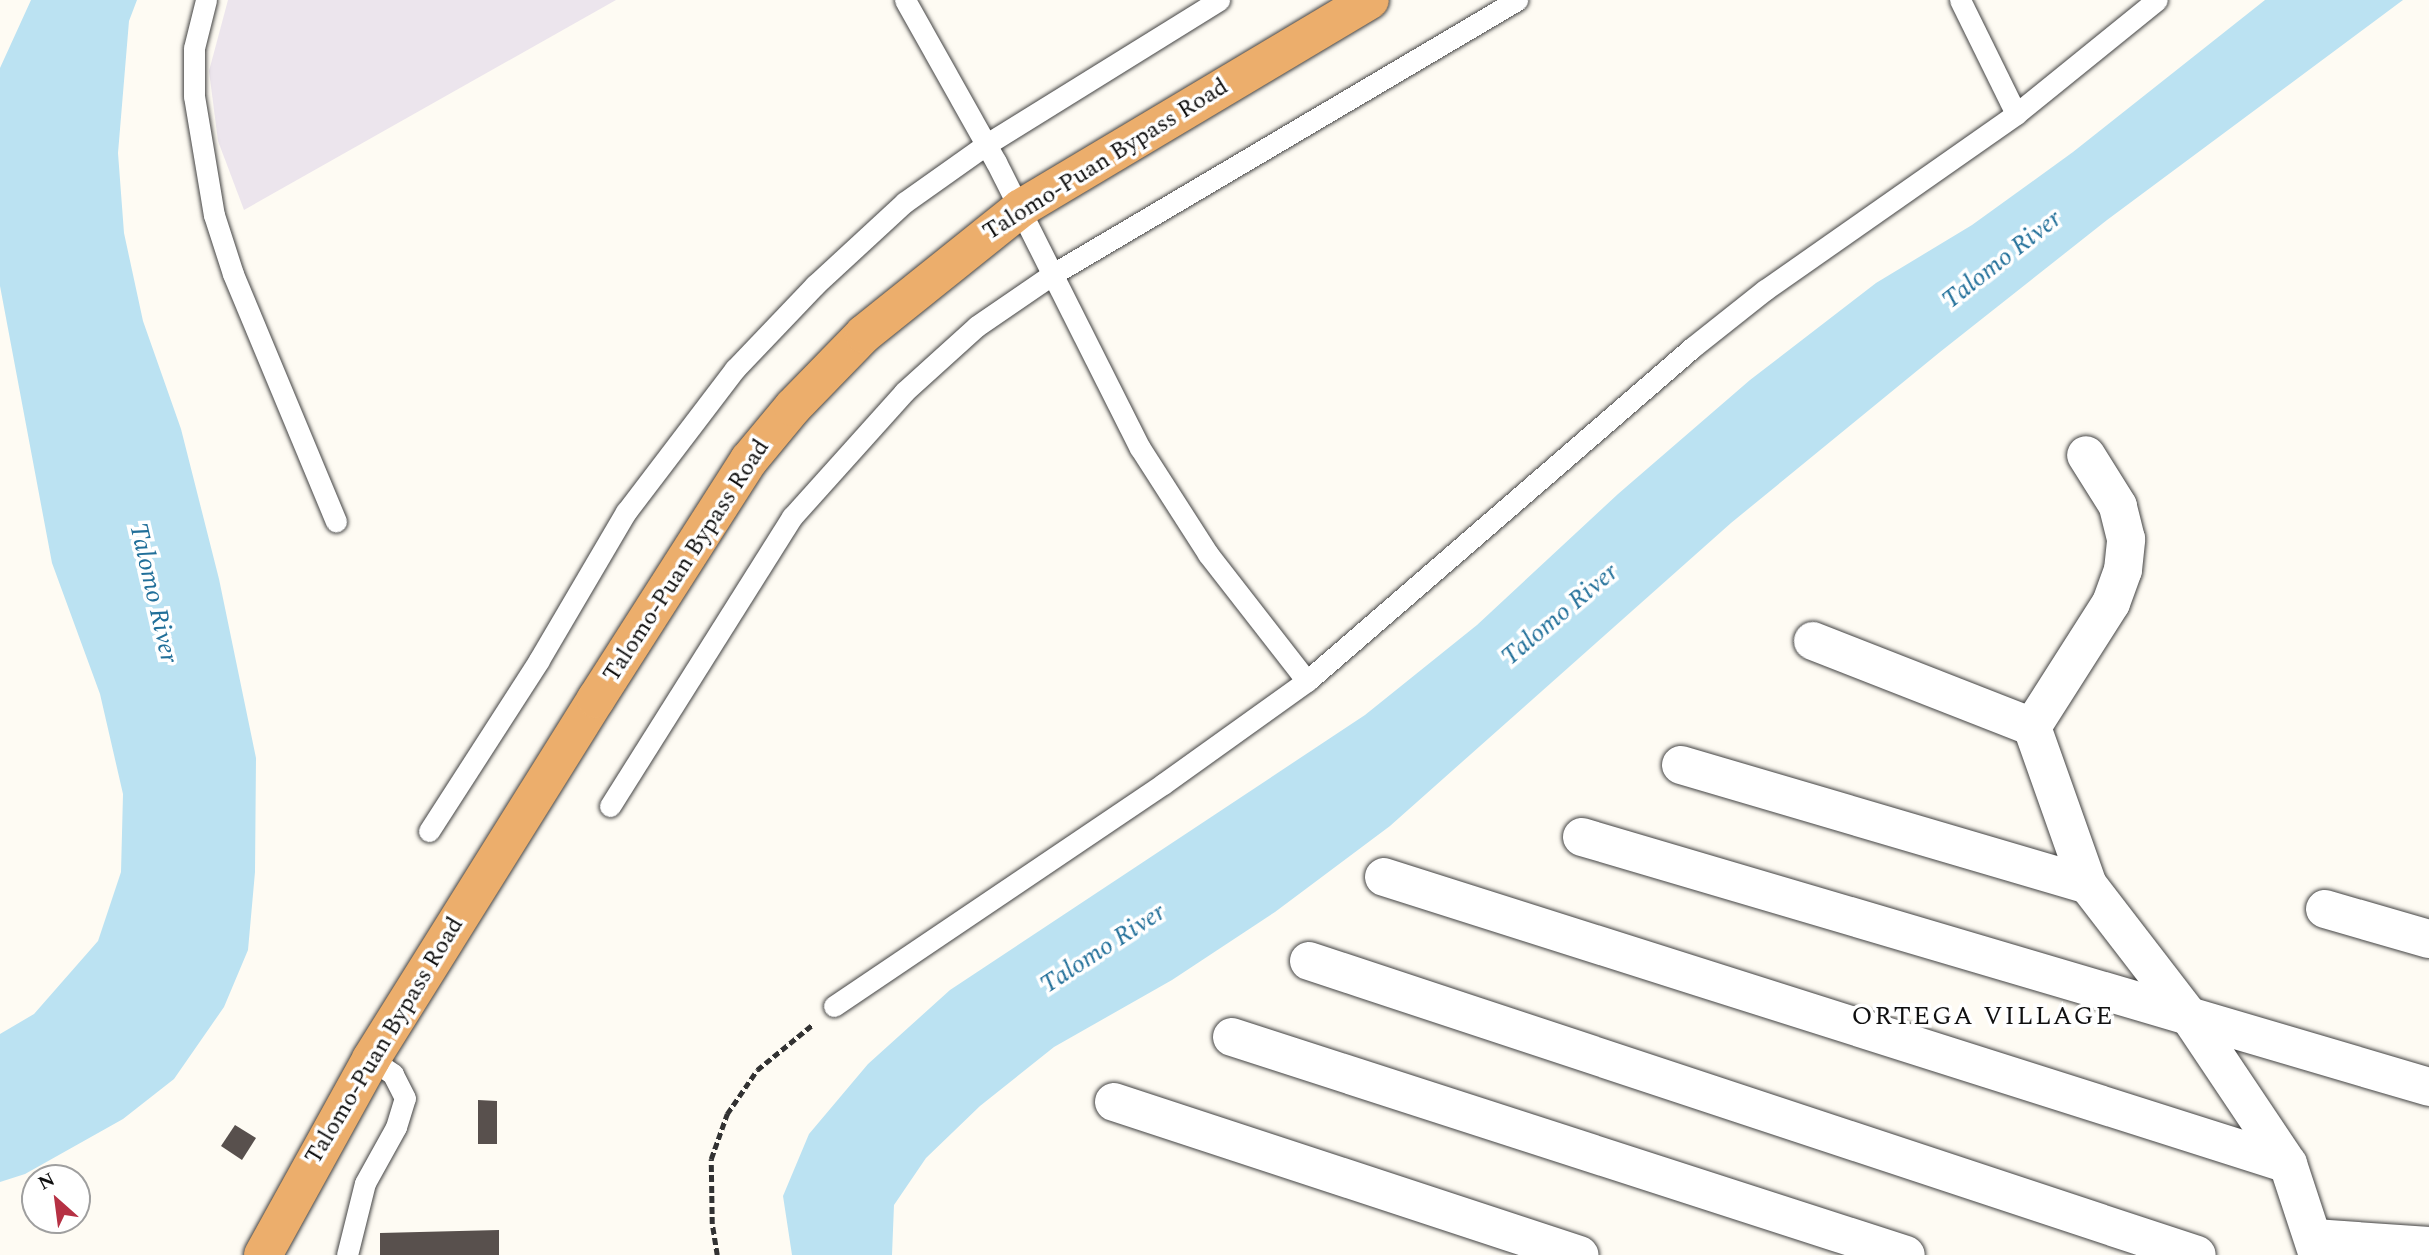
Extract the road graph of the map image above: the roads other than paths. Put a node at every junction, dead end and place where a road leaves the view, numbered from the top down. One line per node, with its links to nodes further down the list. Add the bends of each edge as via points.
1 (206, 0): 13 (lane, via 194,48 194,96 214,215 233,274)
2 (905, 0): 9 (lane)
3 (1219, 0): 9 (lane)
4 (1370, 0): 10 (highway, Talomo-Puan Bypass Road)
5 (1517, 0): 11 (lane)
6 (1960, 0): 8 (lane)
7 (2157, 0): 8 (lane)
8 (2016, 114): 15 (lane, via 1765,290 1693,347)
9 (987, 144): 10 (lane); 19 (lane, via 895,211 815,285 719,388 626,513)
10 (1021, 208): 11 (lane); 29 (highway, Talomo-Puan Bypass Road, via 863,334 749,460)
11 (1053, 274): 15 (lane, via 1140,448 1176,508); 18 (lane, via 977,326 842,456 752,575)
12 (2086, 455): 16 (street, via 2119,506 2126,539 2123,570 2111,603)
13 (336, 521)
14 (1813, 641): 16 (street)
15 (1307, 681): 26 (lane, via 1164,784)
16 (2032, 727): 22 (street)
17 (1681, 765): 22 (street)
18 (610, 806)
19 (429, 831)
20 (1582, 837): 27 (street)
21 (1384, 877): 32 (street)
22 (2088, 886): 27 (street)
23 (2325, 909): 24 (street)
24 (2429, 940)
25 (1309, 961): 39 (street)
26 (834, 1006)
27 (2189, 1016): 30 (street); 32 (street)
28 (1232, 1037): 38 (street)
29 (371, 1059): 35 (highway, Talomo-Puan Bypass Road); 36 (lane, via 393,1074 405,1098 396,1127 365,1183)
30 (2429, 1087)
31 (1114, 1102): 37 (street)
32 (2288, 1164): 33 (street)
33 (2316, 1246): 34 (street)
34 (2429, 1246)
35 (263, 1255)
36 (347, 1255)
37 (1579, 1255)
38 (1906, 1255)
39 (2197, 1255)

